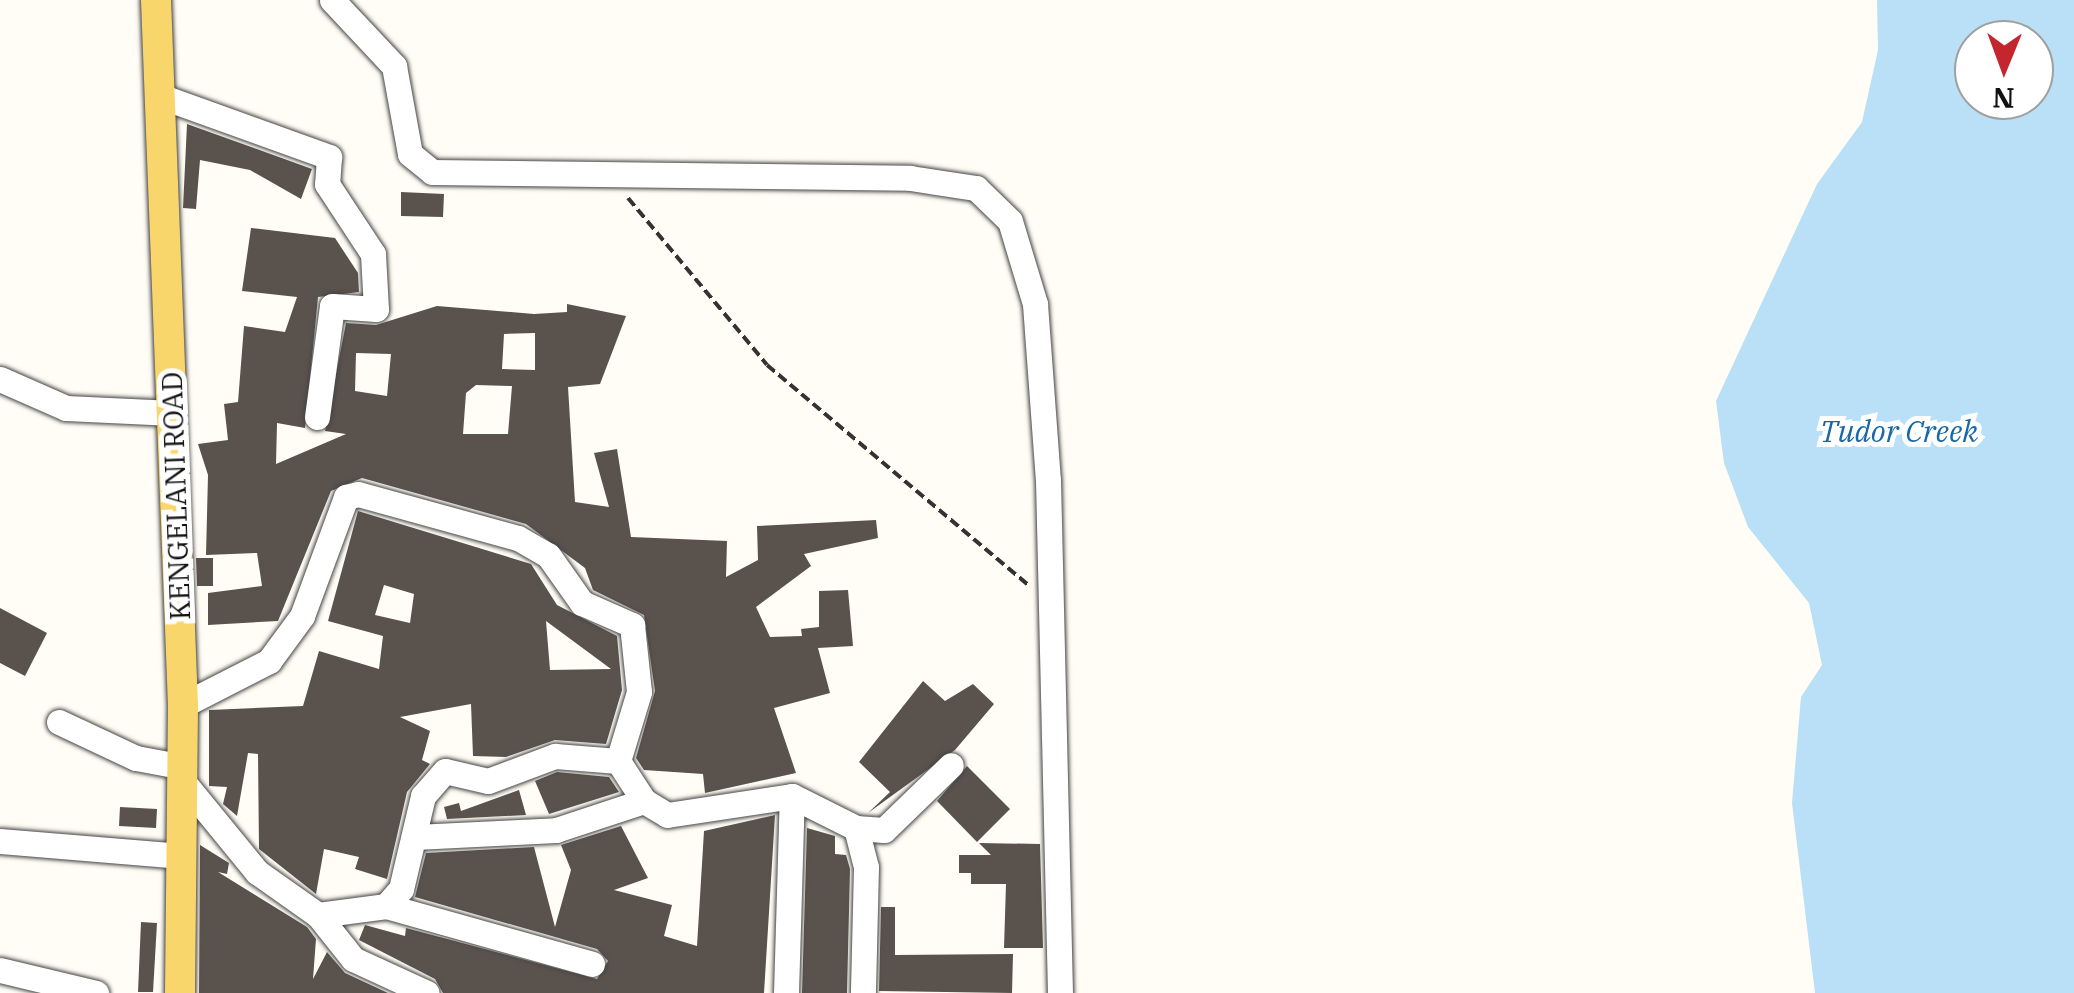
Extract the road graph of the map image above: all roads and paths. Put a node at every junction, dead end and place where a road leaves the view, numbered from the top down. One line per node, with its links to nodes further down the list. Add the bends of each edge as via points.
1 (156, 0): 3 (main road, KENGELANI ROAD)
2 (332, 0): 4 (street, via 394,66 410,154 425,169)
3 (160, 96): 6 (main road, KENGELANI ROAD); 7 (street, via 329,156 327,184 372,254 376,309 332,306)
4 (606, 172): 8 (path, via 766,365); 8 (street, via 910,178 976,188 996,203 1028,265 1035,304)
5 (0, 378): 6 (street, via 66,408)
6 (172, 412): 9 (main road, KENGELANI ROAD)
7 (317, 417)
8 (1054, 605): 29 (street)
9 (183, 705): 11 (street, via 269,661 302,616 346,498 358,494 518,538 548,555 582,603 632,625 638,692); 13 (main road, KENGELANI ROAD)
10 (59, 722): 13 (street)
11 (618, 760): 15 (street); 17 (street, via 555,756 488,781 445,771 423,796)
12 (950, 765): 16 (street, via 884,830)
13 (184, 776): 19 (main road, KENGELANI ROAD); 21 (street, via 257,872)
14 (792, 796): 15 (street, via 667,815); 16 (street); 27 (street)
15 (644, 801): 17 (street, via 556,830)
16 (856, 828): 28 (street, via 866,867)
17 (415, 837): 20 (street, via 401,889)
18 (0, 841): 19 (street)
19 (181, 856): 25 (main road, KENGELANI ROAD)
20 (386, 906): 21 (street); 22 (street)
21 (318, 915): 26 (street, via 353,959)
22 (592, 964)
23 (5, 976): 24 (street)
24 (96, 993)
25 (180, 993)
26 (427, 993)
27 (786, 993)
28 (864, 993)
29 (1060, 993)

